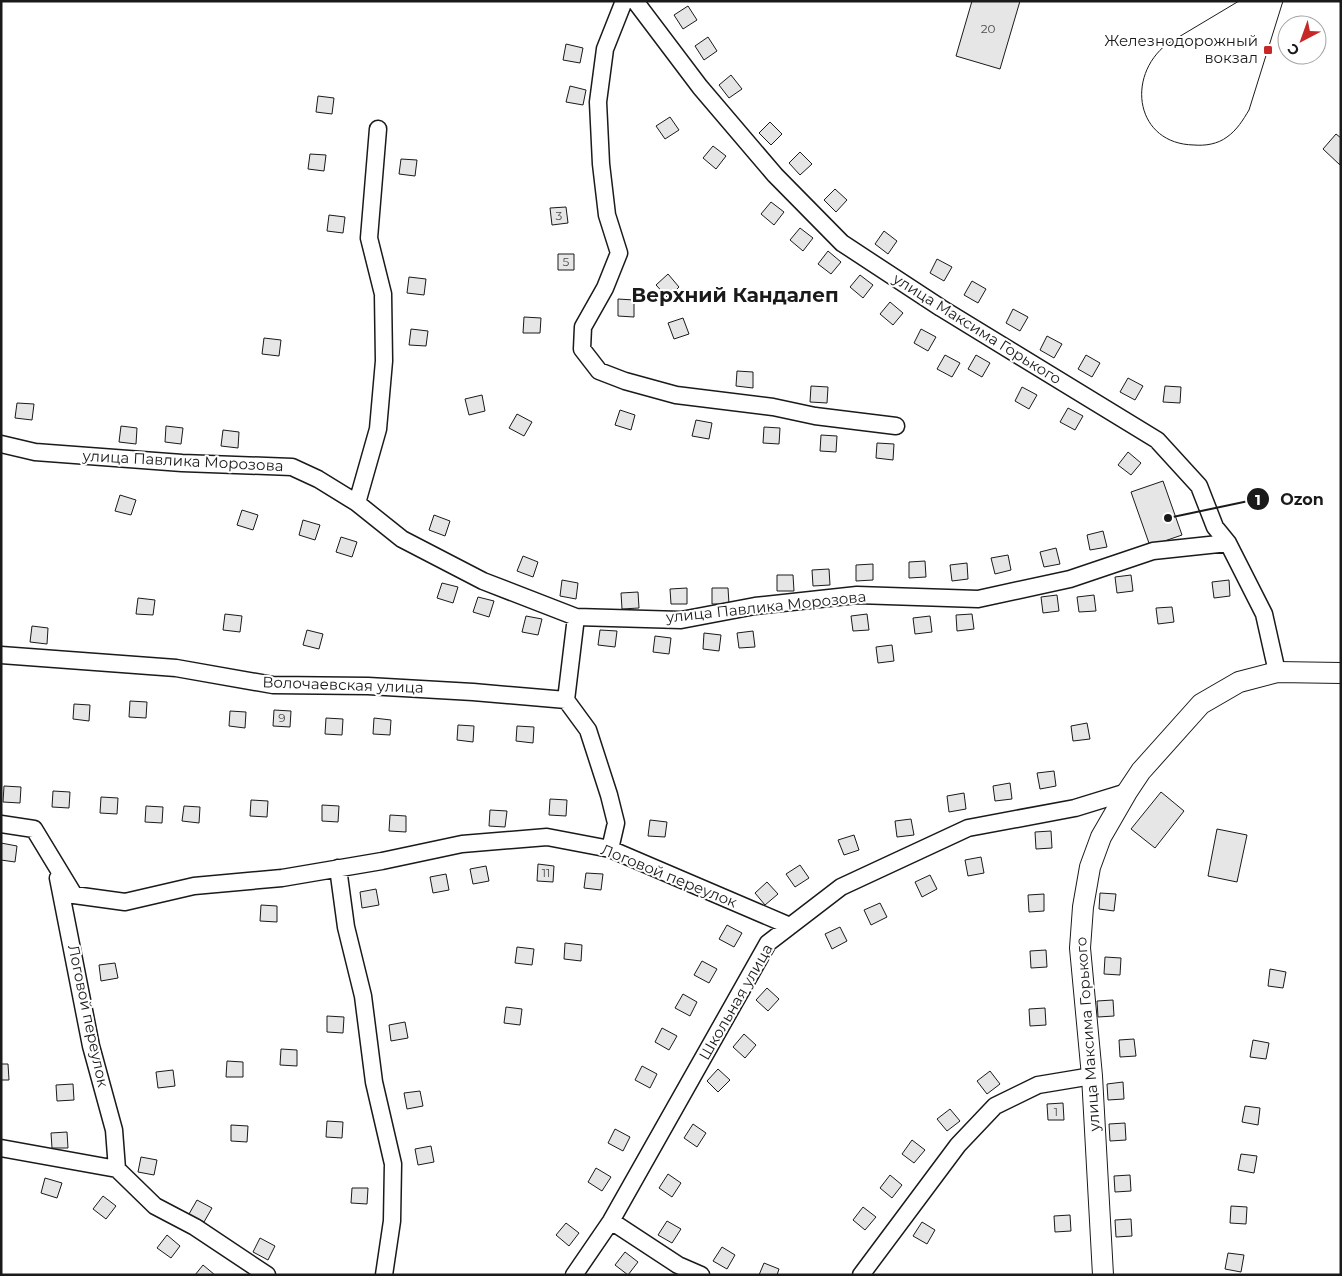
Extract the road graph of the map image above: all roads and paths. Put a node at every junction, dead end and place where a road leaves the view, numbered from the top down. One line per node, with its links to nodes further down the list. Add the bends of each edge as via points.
1 (624, 1): 4 (street, via 605,49 598,102 607,215 619,253 605,288 583,327 582,349 599,370 676,395)
2 (635, 1): 7 (street, улица Максима Горького, via 700,87 775,175 842,242 941,308 1157,440 1200,486 1215,527)
3 (378, 129): 6 (street, via 369,238 383,294 384,361 378,429)
4 (896, 426)
5 (1, 444): 6 (street, улица Павлика Морозова, via 35,452 292,467)
6 (357, 503): 8 (street, улица Павлика Морозова, via 402,539 482,581)
7 (1228, 542): 8 (street, улица Павлика Морозова, via 1153,551 1070,580 978,599 857,595 755,606 681,620); 10 (street, улица Максима Горького, via 1264,614)
8 (576, 617): 12 (street)
9 (1, 655): 12 (street, Волочаевская улица, via 176,668 273,685 368,686)
10 (1277, 672): 11 (street, улица Максима Горького); 13 (street, улица Максима Горького, via 1239,682 1201,704 1141,771)
11 (1341, 673)
12 (566, 700): 15 (street, via 588,730 609,795 616,823)
13 (1127, 792): 18 (street, Школьная улица, via 1075,808 968,828 841,887); 19 (street, улица Максима Горького, via 1101,836 1090,867 1083,907 1080,948)
14 (1, 824): 16 (street, Логовой переулок, via 34,829)
15 (610, 849): 17 (street, Логовой переулок, via 547,837 462,844); 18 (street, Логовой переулок)
16 (55, 863): 17 (street, Логовой переулок, via 74,895 125,902 194,886 282,878); 21 (street, Логовой переулок, via 91,1046 114,1130)
17 (338, 868): 24 (street, via 346,927 363,996 374,1082 393,1164 392,1222)
18 (790, 926): 22 (street, Школьная улица, via 768,943)
19 (1092, 1076): 27 (street, via 1038,1085 995,1106 958,1145); 28 (street, улица Максима Горького)
20 (1, 1148): 21 (street)
21 (117, 1169): 23 (street, via 155,1206 196,1227)
22 (611, 1221): 25 (street, Школьная улица); 26 (street, via 678,1265)
23 (267, 1275)
24 (384, 1275)
25 (574, 1275)
26 (701, 1275)
27 (861, 1275)
28 (1103, 1275)

